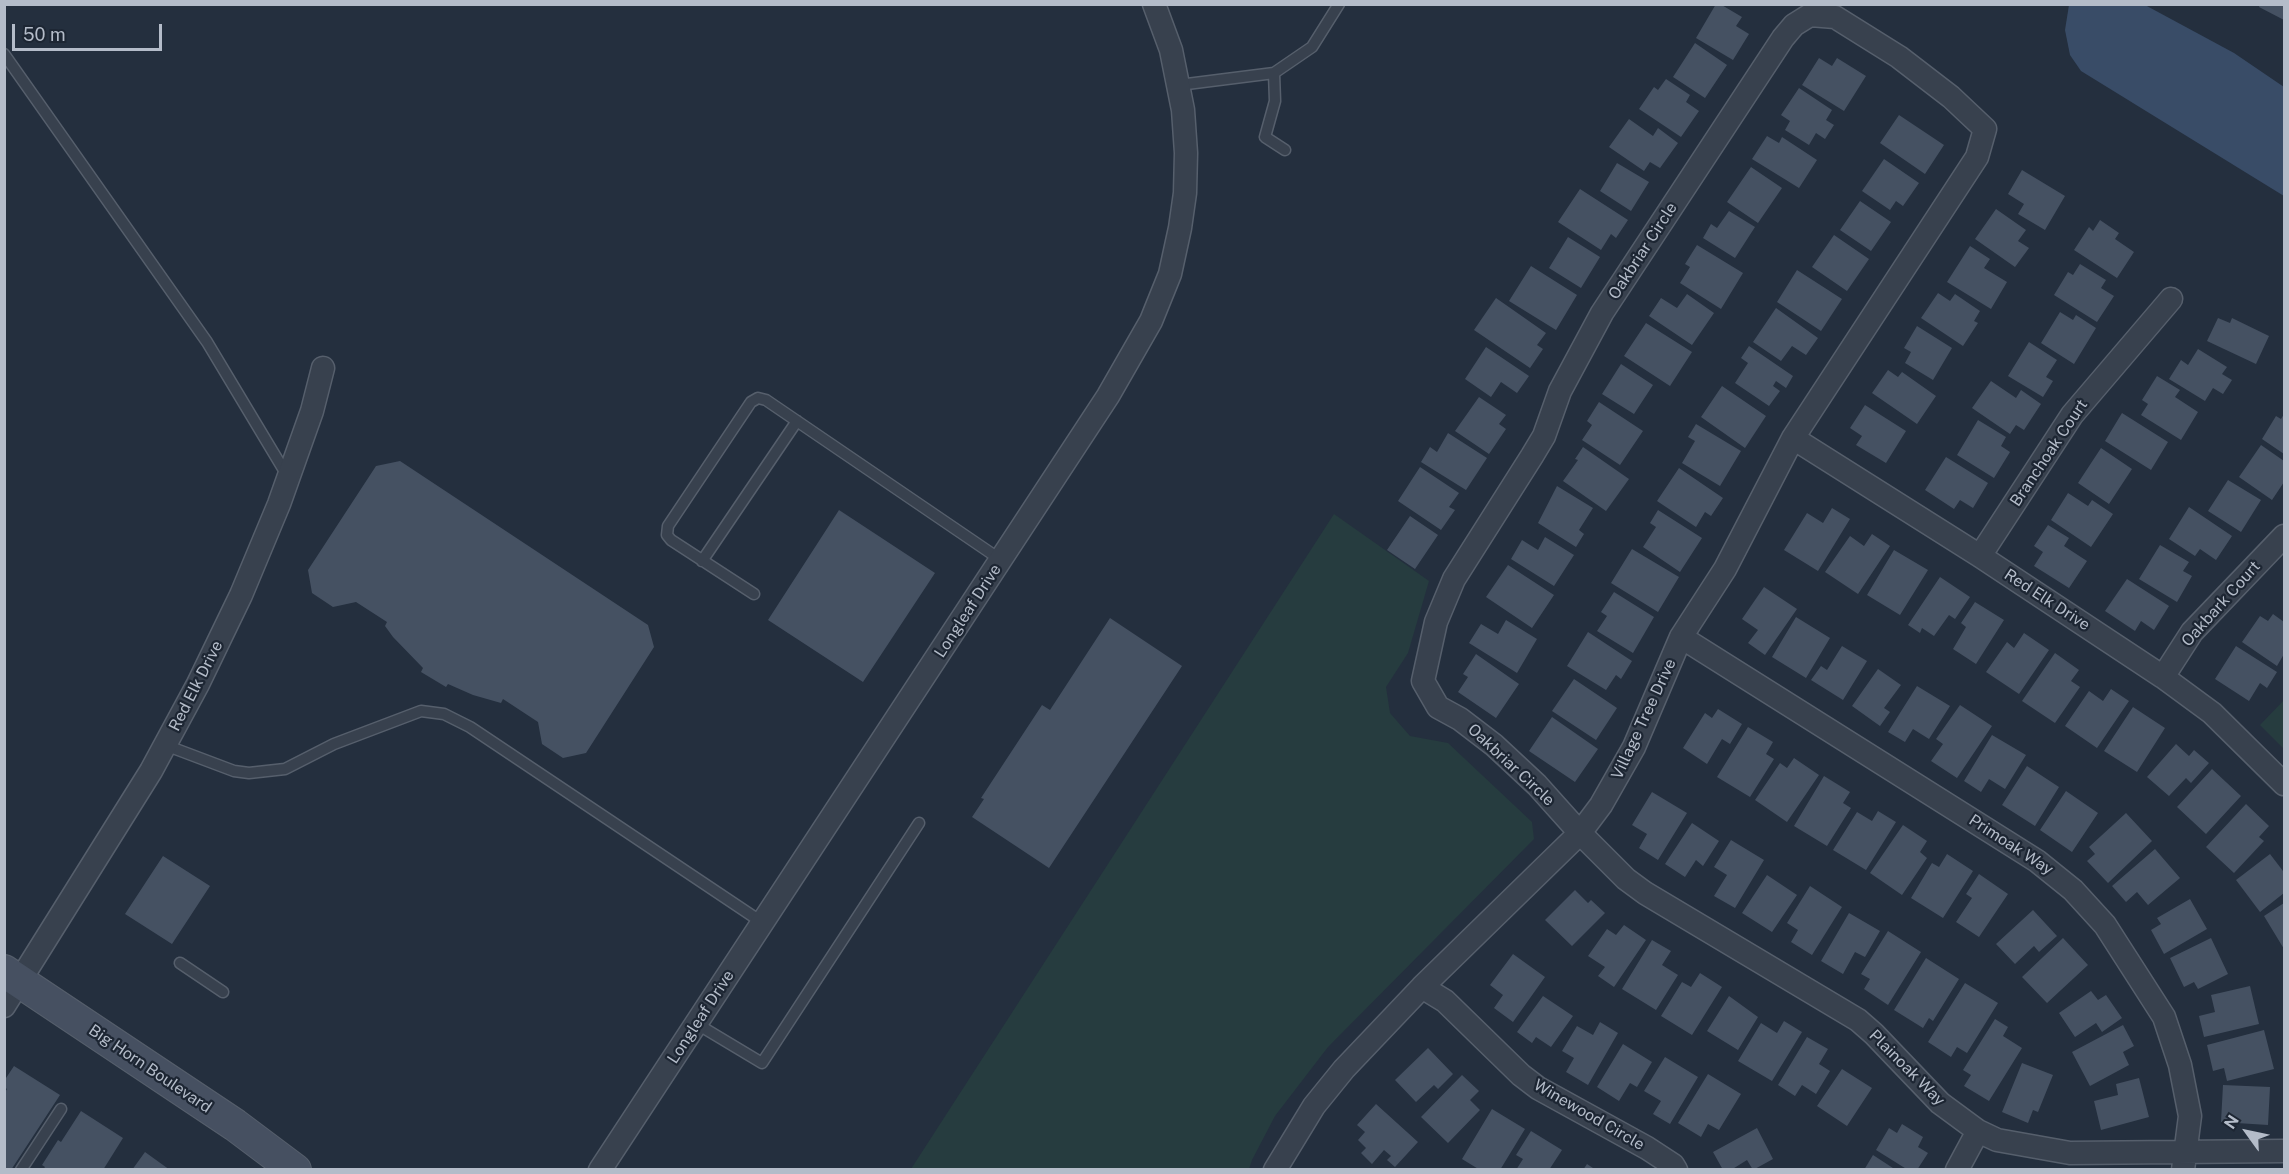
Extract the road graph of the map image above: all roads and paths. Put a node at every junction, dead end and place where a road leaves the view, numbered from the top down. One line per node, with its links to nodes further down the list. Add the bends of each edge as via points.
1 (1154, 4): 5 (street, Longleaf Drive, via 1172,50)
2 (1339, 4): 4 (lane, via 1312,47)
3 (4, 54): 12 (lane, via 207,342)
4 (1275, 73): 5 (lane); 6 (lane, via 1275,101 1265,137)
5 (1179, 85): 15 (street, Longleaf Drive, via 1184,110 1185,193 1170,274 1151,321 1108,396)
6 (1285, 150)
7 (2171, 299): 14 (street, Branchoak Court, via 2072,415)
8 (1880, 304): 11 (street, Village Tree Drive); 23 (street, Oakbriar Circle, via 1977,157 1985,129 1899,57 1835,17 1810,15 1783,38 1602,313 1560,391 1544,436 1454,579 1436,622 1423,681 1438,707 1478,731 1537,785)
9 (323, 368): 12 (street, Red Elk Drive)
10 (797, 421): 15 (lane); 16 (lane); 16 (lane, via 766,400 758,398 751,402 668,526 667,536)
11 (1793, 438): 14 (street, Red Elk Drive); 18 (street, Village Tree Drive, via 1725,569)
12 (288, 478): 20 (street, Red Elk Drive, via 241,595)
13 (2284, 536): 19 (street, Oakbark Court, via 2192,632)
14 (1980, 556): 19 (street, Red Elk Drive)
15 (1001, 560): 24 (street, Longleaf Drive)
16 (702, 561): 17 (lane)
17 (754, 594)
18 (1682, 637): 23 (street, Village Tree Drive, via 1634,747 1613,786); 33 (street, Primoak Way, via 2037,861 2073,890 2105,925 2164,1017 2180,1065 2190,1116)
19 (2163, 677): 21 (street, Red Elk Drive, via 2212,713)
20 (165, 746): 24 (lane, via 234,771 285,769 334,744 421,711 444,714 470,727); 26 (street, Red Elk Drive, via 98,857)
21 (2284, 784)
22 (919, 823): 29 (lane, via 762,1063)
23 (1580, 832): 27 (street, Village Tree Drive); 31 (street, Plainoak Way, via 1645,893 1858,1020 1940,1103)
24 (764, 922): 29 (street, Longleaf Drive)
25 (180, 963): 28 (lane)
26 (10, 986): 35 (main road, Big Horn Boulevard, via 235,1125)
27 (1422, 987): 37 (street, Village Tree Drive, via 1314,1106); 38 (street, Winewood Circle, via 1445,1000 1538,1088 1647,1148)
28 (223, 992)
29 (697, 1024): 36 (street, Longleaf Drive)
30 (61, 1109): 34 (lane)
31 (1978, 1131): 33 (street, Plainoak Way, via 1997,1140 2070,1154); 39 (street)
32 (2284, 1152): 33 (street, Plainoak Way)
33 (2184, 1160)
34 (21, 1170)
35 (295, 1170)
36 (600, 1170)
37 (1275, 1170)
38 (1676, 1170)
39 (1957, 1170)

